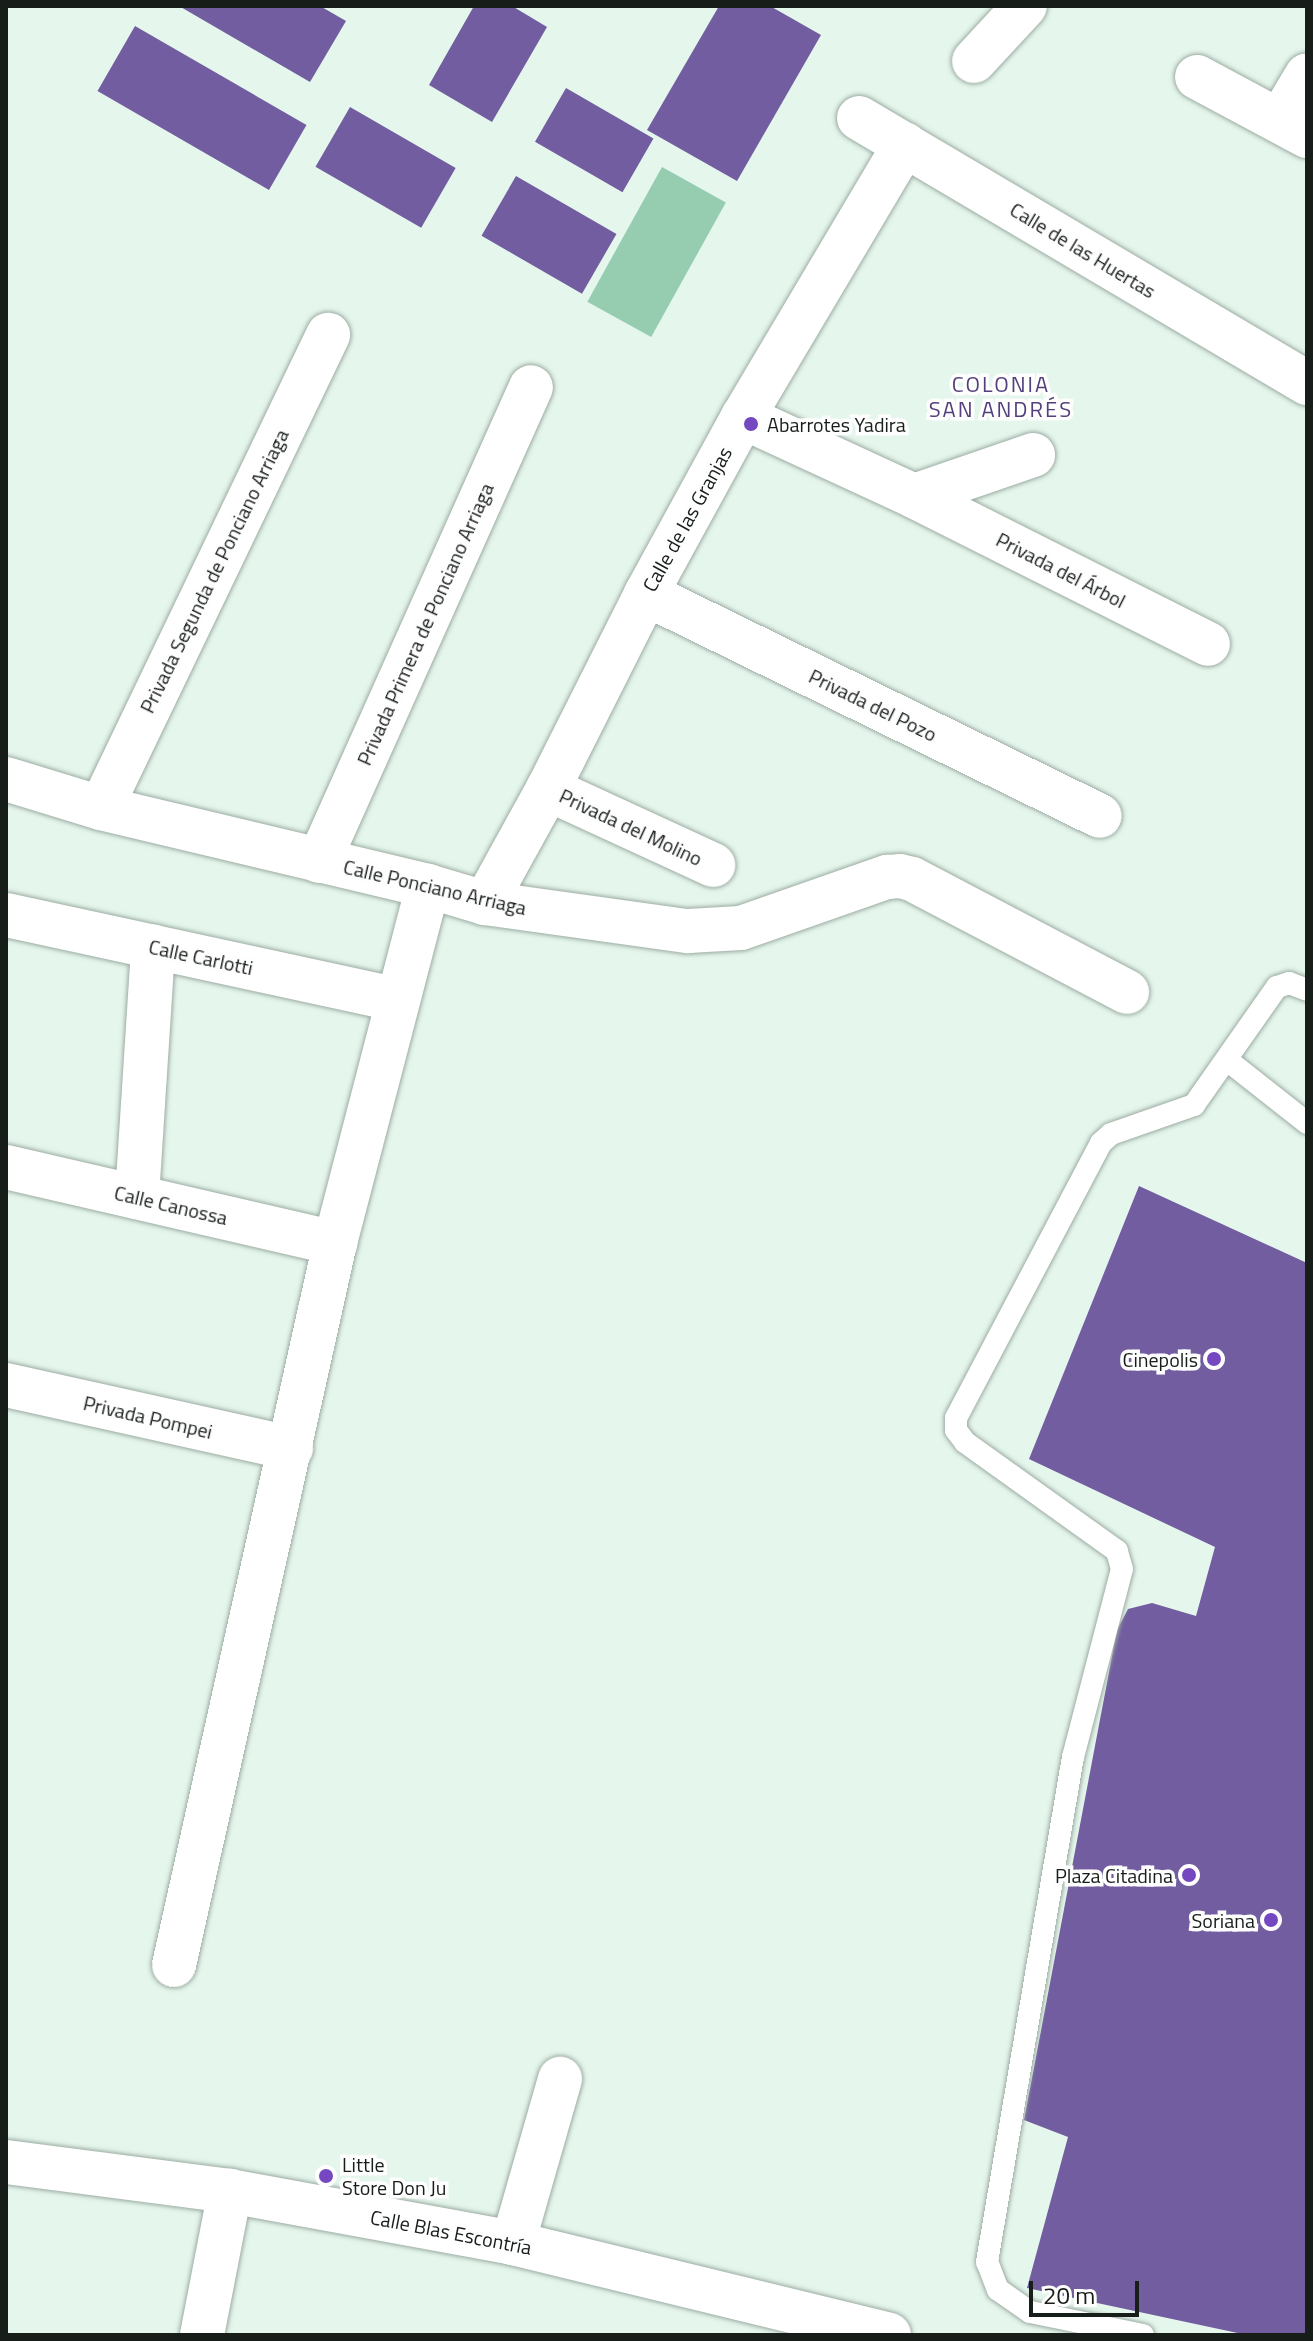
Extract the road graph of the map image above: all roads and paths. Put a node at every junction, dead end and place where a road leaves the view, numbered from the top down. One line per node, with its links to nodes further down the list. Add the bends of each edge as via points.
1 (1025, 6): 2 (street)
2 (974, 61)
3 (1307, 75): 6 (street)
4 (1197, 77): 6 (street)
5 (859, 118): 7 (street, Calle de las Huertas)
6 (1294, 128)
7 (905, 144): 9 (street, Calle de las Huertas); 11 (street, Calle de las Granjas)
8 (328, 335): 18 (street, Privada Segunda de Ponciano Arriaga)
9 (1307, 383)
10 (531, 387): 20 (street, Privada Primera de Ponciano Arriaga)
11 (743, 417): 13 (street, Privada del Árbol); 14 (street, Calle de las Granjas)
12 (1033, 455): 13 (street)
13 (914, 496): 15 (street, Privada del Árbol)
14 (646, 594): 17 (street, Calle de las Granjas); 19 (street, Privada del Pozo)
15 (1208, 644)
16 (6, 779): 18 (street, Calle Ponciano Arriaga)
17 (548, 789): 21 (street, Privada del Molino); 23 (street, Calle de las Granjas)
18 (101, 808): 20 (street, Calle Ponciano Arriaga)
19 (1100, 816)
20 (319, 861): 22 (street, Calle Ponciano Arriaga)
21 (713, 865)
22 (414, 883): 23 (street, Calle Ponciano Arriaga); 28 (street)
23 (485, 903): 27 (street, Calle Ponciano Arriaga, via 688,931 715,930 741,928 887,877 912,879)
24 (6, 915): 25 (street, Calle Carlotti)
25 (153, 947): 28 (street, Calle Carlotti); 32 (street)
26 (1307, 990): 29 (lane, via 1289,983 1277,987)
27 (1127, 992)
28 (382, 996): 33 (street)
29 (1227, 1060): 30 (lane); 43 (lane, via 1194,1105 1111,1134 1101,1143 956,1418 956,1430 965,1442 1117,1551 1122,1569 1073,1757 987,2262 998,2290 1030,2312)
30 (1307, 1123)
31 (6, 1167): 32 (street, Calle Canossa)
32 (137, 1197): 33 (street, Calle Canossa)
33 (335, 1243): 35 (street)
34 (6, 1385): 35 (street, Privada Pompei)
35 (291, 1448): 36 (street)
36 (174, 1965)
37 (560, 2079): 40 (street)
38 (6, 2162): 39 (street, Calle Blas Escontría)
39 (230, 2191): 40 (street, Calle Blas Escontría); 41 (street)
40 (513, 2243): 42 (street, Calle Blas Escontría)
41 (202, 2335)
42 (889, 2335)
43 (1143, 2335)

